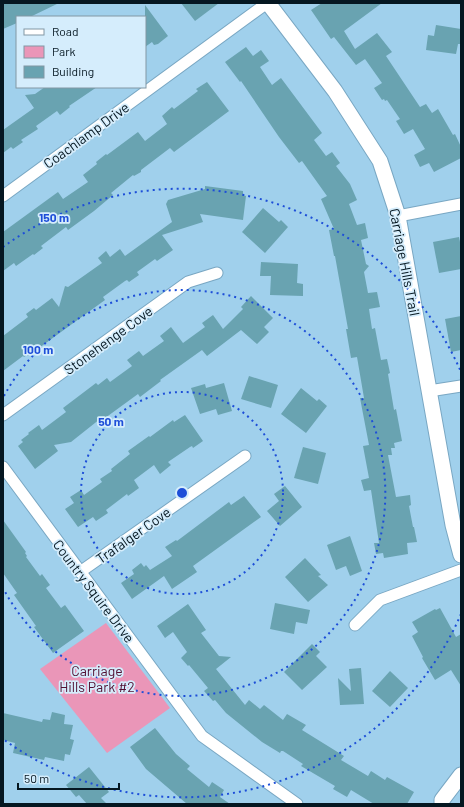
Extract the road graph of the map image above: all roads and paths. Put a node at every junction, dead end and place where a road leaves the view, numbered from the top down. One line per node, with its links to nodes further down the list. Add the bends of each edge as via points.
1 (267, 3): 2 (street, Coachlamp Drive); 4 (street, Carriage Hills Trail, via 335,91 380,161)
2 (3, 196)
3 (461, 204): 4 (street)
4 (398, 216): 7 (street, Carriage Hills Trail)
5 (217, 273): 8 (street, Stonehenge Cove, via 188,282)
6 (461, 386): 7 (street)
7 (429, 391): 11 (street, Carriage Hills Trail, via 453,525)
8 (3, 415)
9 (245, 456): 13 (street, Trafalger Cove)
10 (3, 467): 13 (street, Country Squire Drive)
11 (461, 555)
12 (461, 570): 14 (street, via 380,600)
13 (80, 572): 16 (street, Country Squire Drive, via 202,736)
14 (355, 625)
15 (461, 775): 17 (street, via 442,800)
16 (297, 804)
17 (442, 804)

